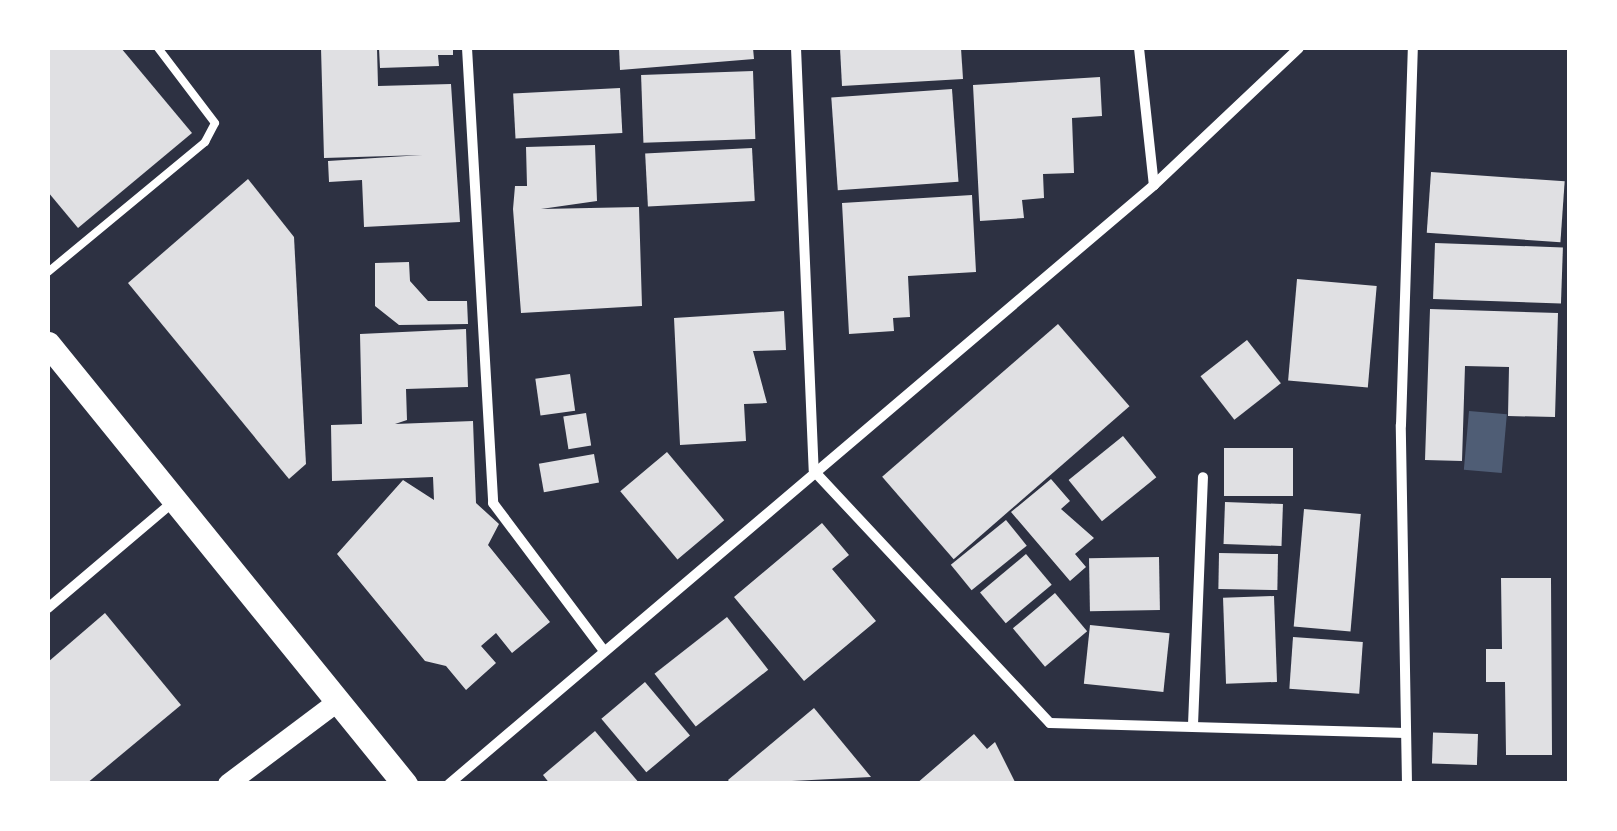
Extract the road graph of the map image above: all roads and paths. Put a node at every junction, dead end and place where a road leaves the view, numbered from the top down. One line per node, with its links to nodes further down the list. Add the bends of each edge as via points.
1 (158, 48): 8 (lane, via 215,123 205,142)
2 (467, 48): 14 (street, via 493,504)
3 (796, 48): 10 (street)
4 (1139, 48): 7 (street)
5 (1299, 48): 7 (street)
6 (1413, 48): 17 (street, via 1401,425)
7 (1154, 184): 10 (street)
8 (48, 272)
9 (48, 344): 12 (main road)
10 (814, 471): 14 (street); 16 (street, via 1050,723)
11 (1203, 477): 16 (street)
12 (175, 500): 13 (street); 15 (main road)
13 (48, 608)
14 (604, 652): 20 (street)
15 (336, 703): 18 (main road); 19 (main road)
16 (1193, 726): 17 (street)
17 (1406, 734): 21 (street)
18 (228, 783)
19 (405, 784)
20 (449, 784)
21 (1408, 784)

